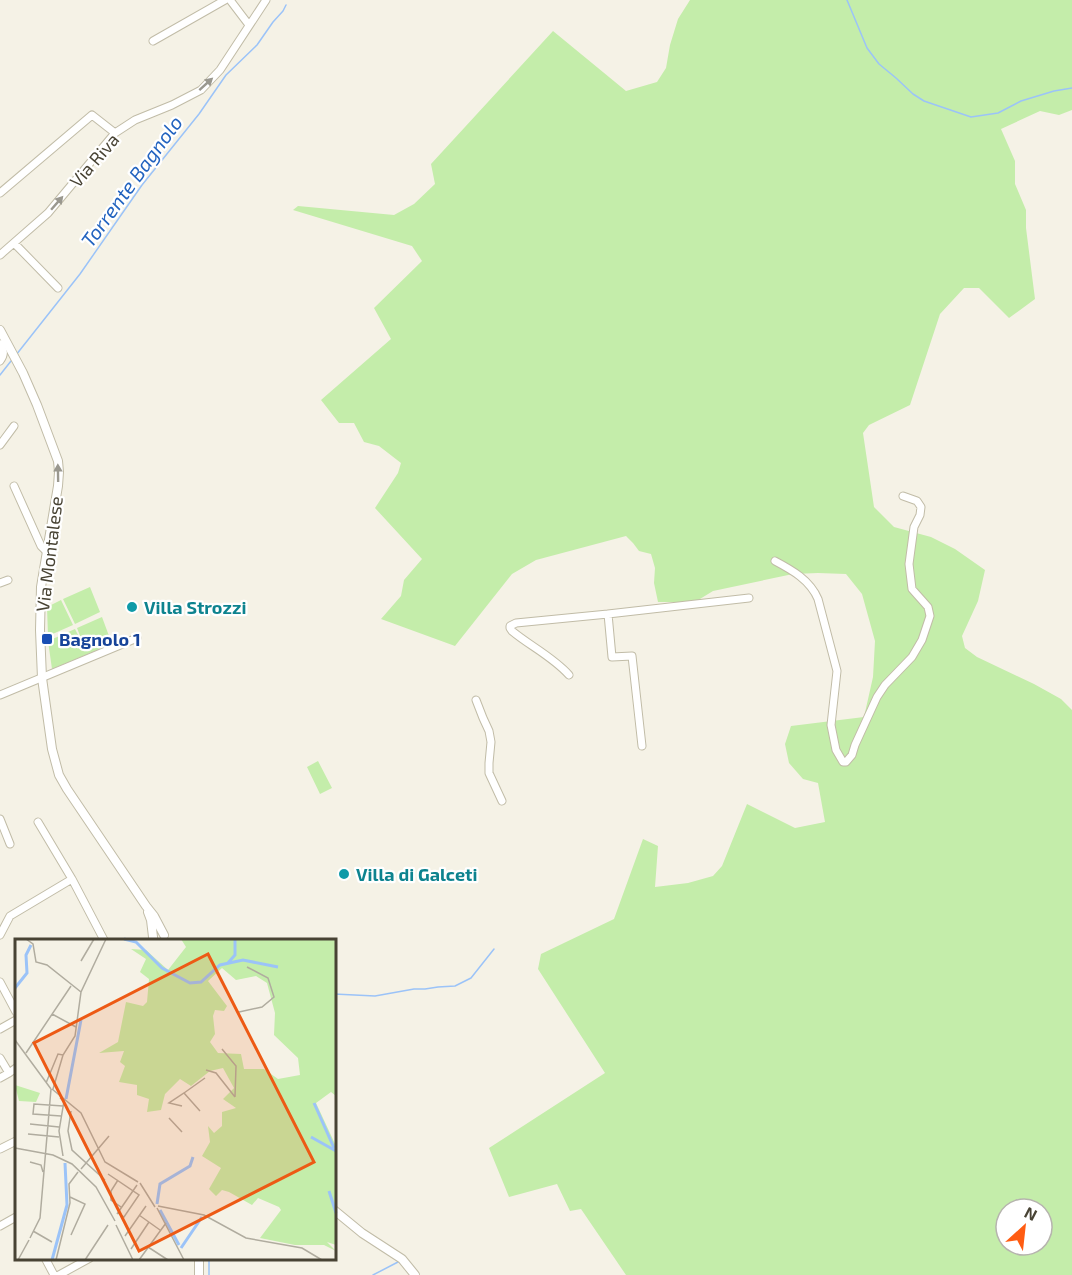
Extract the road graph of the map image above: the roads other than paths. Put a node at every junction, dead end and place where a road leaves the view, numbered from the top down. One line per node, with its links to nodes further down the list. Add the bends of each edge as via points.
1 (225, 0): 5 (street)
2 (230, 0): 4 (street)
3 (266, 0): 4 (street, Via Riva)
4 (249, 25): 6 (street, Via Riva, one-way to 4, via 201,90 220,70)
5 (153, 41)
6 (115, 133): 7 (street, via 92,114); 8 (street, Via Riva, one-way to 6, via 48,213)
7 (0, 193)
8 (14, 243): 9 (street, Via Riva); 10 (street)
9 (0, 255)
10 (58, 288)
11 (0, 330): 18 (street, Via Montalese, one-way to 11, via 58,486 58,461 37,405)
12 (0, 344): 13 (street, via 4,355)
13 (0, 361)
14 (14, 426): 15 (street)
15 (0, 445)
16 (14, 486): 18 (street)
17 (903, 495): 19 (street, via 921,507 909,564 912,589 928,607 928,626 912,657 877,697 846,762 839,758 831,725 837,671 818,599 804,579)
18 (46, 551): 26 (street, Via Montalese, via 41,587)
19 (775, 561)
20 (8, 580): 21 (street)
21 (0, 583)
22 (749, 598): 23 (street)
23 (608, 614): 25 (street, via 510,626); 29 (street, via 612,657 632,656)
24 (137, 638): 26 (street)
25 (569, 675)
26 (42, 678): 27 (street); 35 (street, Via Montalese, via 51,749 59,775)
27 (0, 695)
28 (476, 700): 30 (street, via 491,742 489,773)
29 (642, 746)
30 (502, 801)
31 (0, 819): 33 (street)
32 (38, 822): 34 (street)
33 (10, 844)
34 (72, 879): 36 (street, via 10,916); 38 (street)
35 (146, 906): 37 (street, Via Montalese); 39 (street, Via Montalese)
36 (0, 935)
37 (166, 938): 39 (street, Via Montalese, via 159,934)
38 (104, 939)
39 (152, 939)
40 (0, 982): 41 (street)
41 (15, 1010)
42 (15, 1021): 43 (street)
43 (0, 1029)
44 (0, 1058): 46 (street)
45 (15, 1069): 46 (street)
46 (9, 1073): 47 (street)
47 (0, 1078)
48 (15, 1141): 49 (street)
49 (0, 1149)
50 (336, 1212): 57 (street, via 402,1258)
51 (15, 1218): 52 (street)
52 (0, 1226)
53 (46, 1260): 55 (street)
54 (86, 1260): 56 (street)
55 (54, 1275)
56 (59, 1275)
57 (415, 1275)

